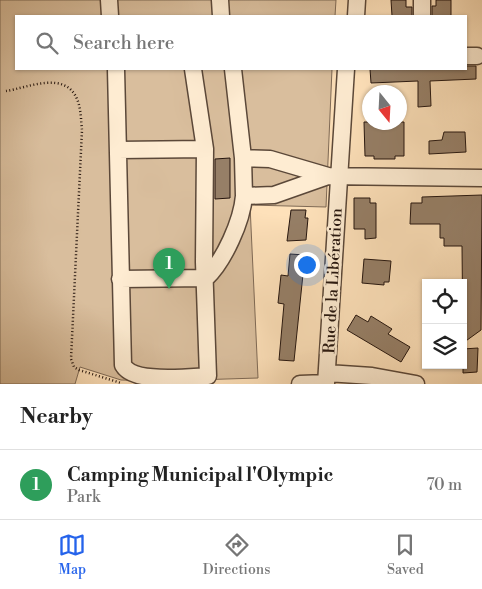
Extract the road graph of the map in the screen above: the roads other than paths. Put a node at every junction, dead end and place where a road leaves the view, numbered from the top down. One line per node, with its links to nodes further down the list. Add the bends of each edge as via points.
1 (109, 0): 5 (street)
2 (220, 0): 6 (street)
3 (357, 0): 7 (street)
4 (422, 0): 8 (street)
5 (110, 15)
6 (221, 15)
7 (356, 15)
8 (422, 15)
9 (116, 70): 13 (street)
10 (192, 70): 14 (street)
11 (233, 70): 15 (street)
12 (346, 70): 16 (street, Rue de la Libération)
13 (118, 150): 14 (street); 20 (street)
14 (205, 150): 19 (street)
15 (243, 158): 16 (street, via 270,159); 18 (street)
16 (333, 177): 17 (street); 18 (street, via 274,195); 21 (street, Rue de la Libération)
17 (482, 178)
18 (244, 196): 19 (street, via 226,249)
19 (206, 278): 20 (street); 20 (street, via 208,376 170,378 133,374 123,365)
20 (120, 279)
21 (326, 380): 22 (street); 23 (street, via 372,376)
22 (300, 384)
23 (416, 384)

